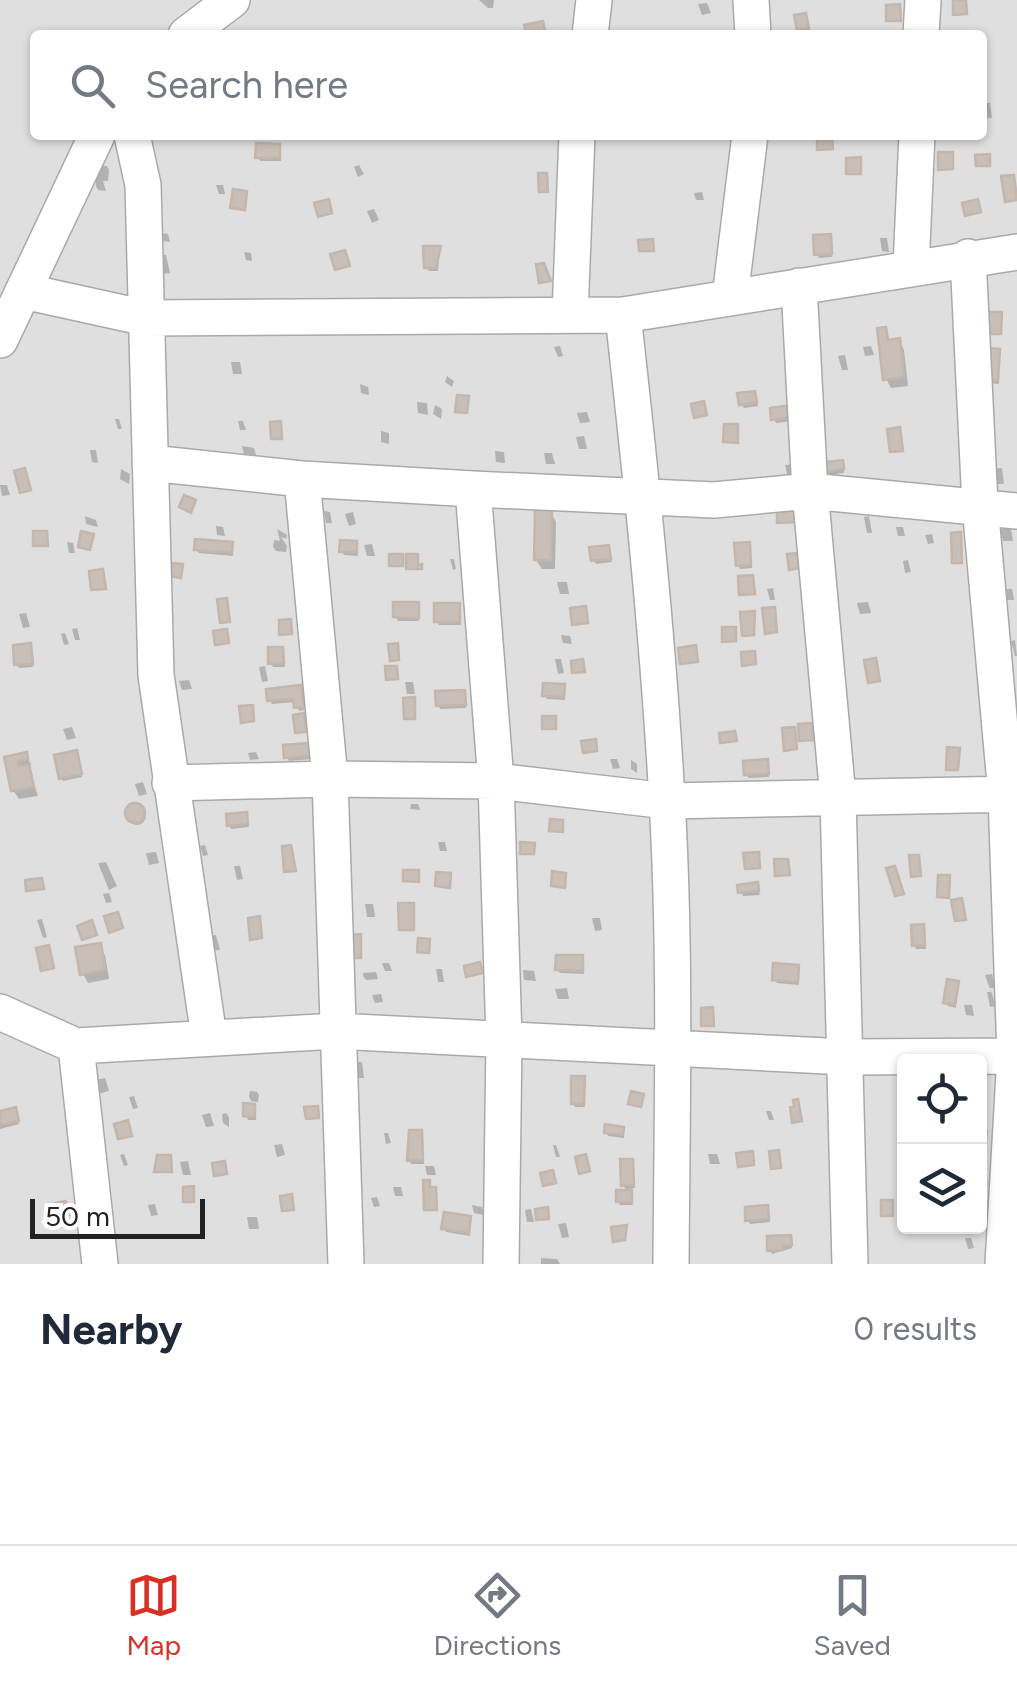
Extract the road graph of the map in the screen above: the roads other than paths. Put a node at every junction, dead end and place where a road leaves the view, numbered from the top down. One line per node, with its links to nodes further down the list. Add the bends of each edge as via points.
1 (232, 0): 5 (street)
2 (594, 0): 6 (street)
3 (752, 0): 7 (street)
4 (922, 0): 8 (street)
5 (193, 30)
6 (591, 30)
7 (753, 30)
8 (921, 30)
9 (95, 140): 18 (street)
10 (133, 140): 22 (street, via 144,185)
11 (577, 140): 21 (street)
12 (749, 140): 19 (street)
13 (916, 140): 16 (street)
14 (1017, 252): 15 (street)
15 (968, 257): 16 (street); 29 (street)
16 (911, 267): 17 (street)
17 (800, 286): 19 (street); 27 (street)
18 (22, 290): 22 (street); 23 (street)
19 (730, 297): 20 (street)
20 (623, 315): 21 (street); 28 (street)
21 (570, 316): 22 (street)
22 (146, 318): 24 (street)
23 (0, 340)
24 (150, 463): 25 (street); 33 (street, via 156,674)
25 (302, 480): 26 (street); 31 (street)
26 (472, 489): 28 (street); 32 (street)
27 (810, 491): 28 (street, via 714,500); 29 (street); 35 (street)
28 (643, 494): 36 (street)
29 (980, 505): 30 (street); 34 (street)
30 (1017, 511)
31 (330, 779): 32 (street); 33 (street); 38 (street)
32 (496, 782): 36 (street); 40 (street)
33 (170, 783): 39 (street)
34 (1012, 795): 35 (street); 44 (street)
35 (838, 797): 36 (street); 43 (street)
36 (668, 801): 42 (street)
37 (0, 1012): 41 (street)
38 (336, 1030): 39 (street); 40 (street); 46 (street)
39 (209, 1037): 41 (street)
40 (504, 1039): 42 (street); 47 (street)
41 (76, 1046): 45 (street)
42 (672, 1048): 43 (street); 48 (street)
43 (846, 1056): 44 (street); 49 (street)
44 (1016, 1056): 50 (street)
45 (100, 1264)
46 (346, 1264)
47 (502, 1264)
48 (672, 1264)
49 (850, 1264)
50 (1003, 1264)

